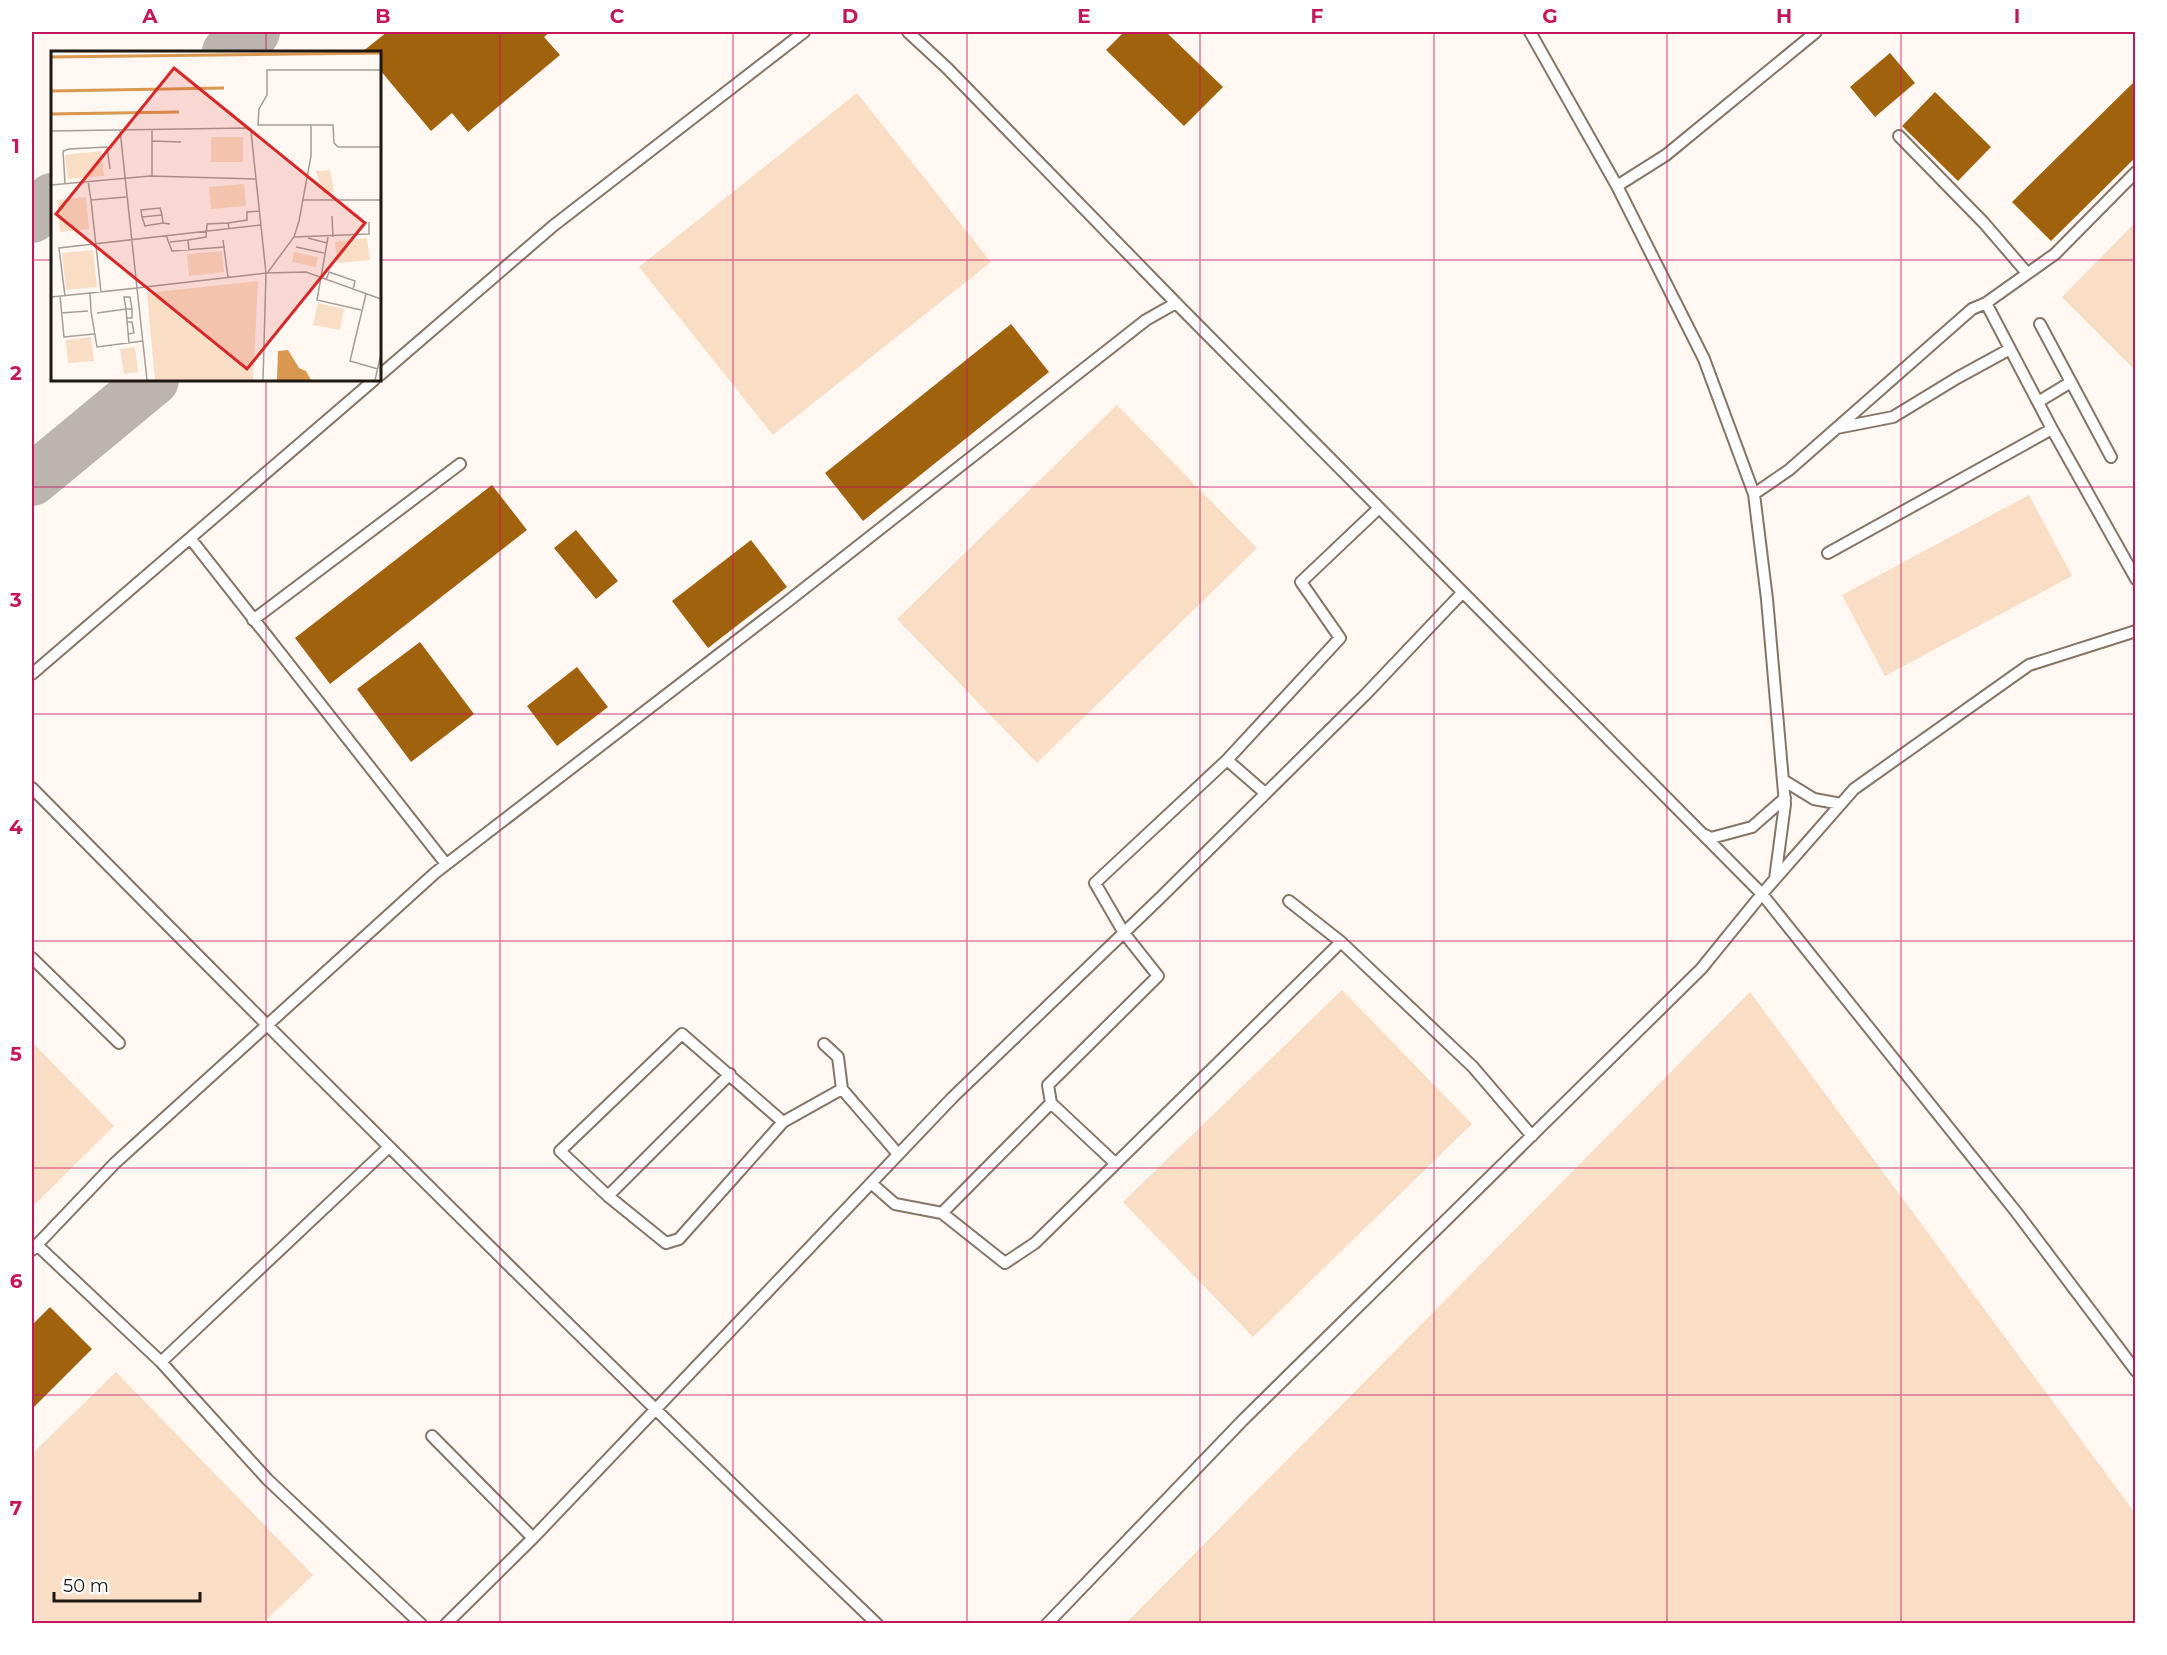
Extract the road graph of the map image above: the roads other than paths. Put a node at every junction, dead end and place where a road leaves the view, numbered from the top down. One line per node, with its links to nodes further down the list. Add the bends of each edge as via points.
1 (804, 32): 13 (lane, via 553,226)
2 (908, 32): 9 (lane)
3 (1530, 32): 7 (lane)
4 (1816, 32): 7 (lane, via 1666,155)
5 (1899, 136): 8 (lane)
6 (2136, 172): 8 (lane, via 2055,254)
7 (1617, 186): 21 (lane, via 1704,359)
8 (2027, 273): 10 (lane)
9 (1176, 303): 22 (lane); 37 (lane, via 1146,320)
10 (1986, 303): 12 (lane); 17 (lane, via 1972,309)
11 (2040, 324): 15 (lane)
12 (2010, 349): 16 (lane); 17 (lane, via 1893,417)
13 (381, 374)
14 (373, 381): 23 (lane)
15 (2071, 382): 16 (lane); 19 (lane)
16 (2038, 402): 18 (lane)
17 (1837, 428): 21 (lane)
18 (2052, 429): 24 (lane); 25 (lane)
19 (2111, 457)
20 (459, 464): 27 (lane)
21 (1754, 494): 31 (lane)
22 (1379, 508): 26 (lane); 30 (lane, via 1301,582 1340,638)
23 (190, 538): 27 (lane); 29 (lane)
24 (1828, 553)
25 (2136, 579)
26 (1462, 593): 33 (lane); 36 (lane)
27 (253, 620): 37 (lane)
28 (2136, 631): 35 (lane, via 2029,665 1854,789)
29 (32, 674)
30 (1227, 760): 33 (lane); 41 (lane, via 1095,883)
31 (1783, 780): 34 (lane); 35 (lane, via 1814,799)
32 (32, 788): 44 (lane)
33 (1266, 793): 41 (lane)
34 (1785, 798): 36 (lane, via 1752,827 1712,838); 38 (lane)
35 (1841, 804): 38 (lane)
36 (1702, 834): 39 (lane)
37 (446, 864): 44 (lane)
38 (1775, 879): 39 (lane)
39 (1762, 894): 51 (lane, via 1701,969); 60 (lane, via 2017,1213)
40 (1289, 901): 42 (lane)
41 (1124, 933): 49 (lane, via 1158,976 1048,1085); 53 (lane)
42 (1341, 942): 51 (lane, via 1473,1067); 54 (lane)
43 (32, 958): 45 (lane)
44 (267, 1026): 52 (lane); 58 (lane, via 116,1163)
45 (118, 1043)
46 (824, 1044): 48 (lane, via 838,1057)
47 (730, 1074): 50 (lane); 56 (lane); 56 (lane, via 682,1034 560,1151)
48 (842, 1089): 50 (lane); 53 (lane)
49 (1051, 1103): 54 (lane); 57 (lane)
50 (783, 1122): 56 (lane, via 679,1239 666,1244)
51 (1532, 1136): 67 (lane, via 1243,1420)
52 (389, 1147): 59 (lane); 61 (lane)
53 (898, 1154): 55 (lane)
54 (1115, 1163): 57 (lane, via 1035,1242 1005,1263)
55 (871, 1183): 57 (lane, via 895,1204); 61 (lane)
56 (608, 1196)
57 (942, 1213)
58 (34, 1248): 59 (lane)
59 (161, 1362): 64 (lane, via 267,1479)
60 (2136, 1371)
61 (655, 1410): 63 (lane); 66 (lane)
62 (432, 1436): 63 (lane)
63 (533, 1538): 65 (lane)
64 (421, 1623)
65 (446, 1623)
66 (877, 1623)
67 (1047, 1623)

